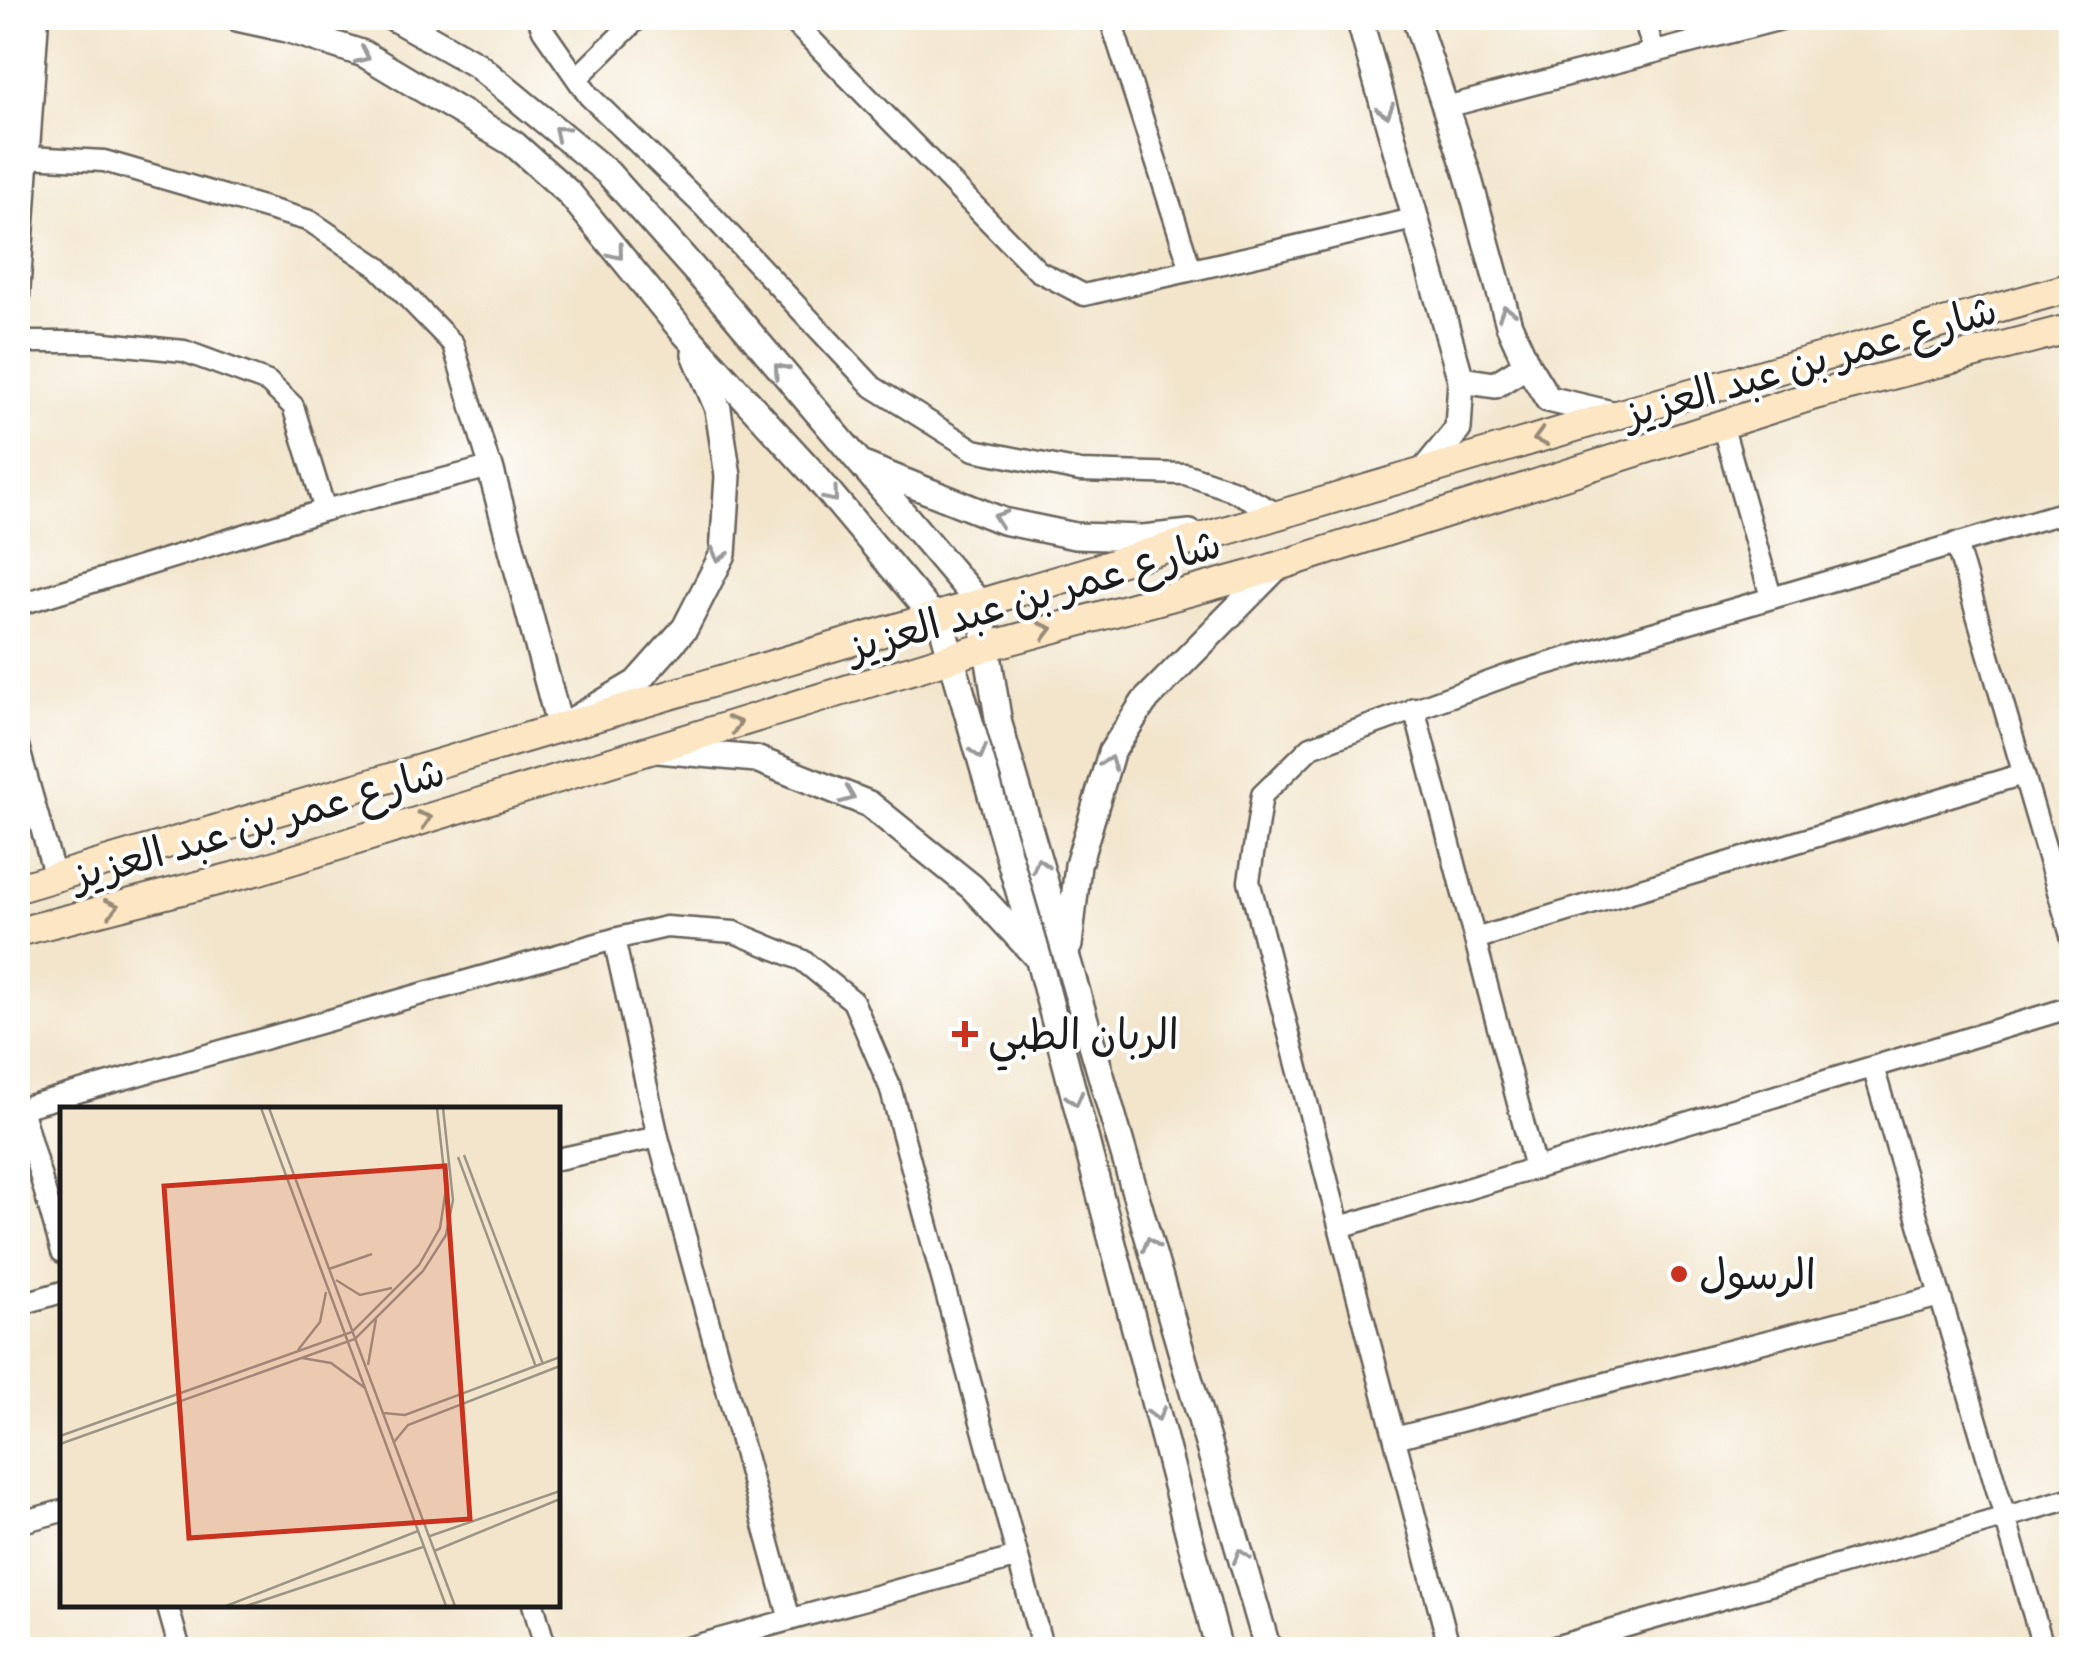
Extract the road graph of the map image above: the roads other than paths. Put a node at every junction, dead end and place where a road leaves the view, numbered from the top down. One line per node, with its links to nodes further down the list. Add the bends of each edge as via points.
1 (38, 18): 15 (street)
2 (237, 18): 21 (street, one-way to 21, via 364,54 514,144 568,193)
3 (394, 18): 28 (street, one-way to 3, via 608,173 477,65)
4 (538, 18): 13 (street)
5 (638, 18): 13 (street)
6 (790, 18): 18 (street, via 1038,271 1084,295)
7 (1110, 18): 18 (street)
8 (1359, 18): 17 (street, one-way to 17)
9 (1415, 18): 14 (street)
10 (1644, 18): 12 (street)
11 (1785, 18): 12 (street)
12 (1654, 52): 14 (street)
13 (576, 78): 33 (street, via 872,387 957,440 974,450 1080,471 1184,474)
14 (1446, 107): 24 (street, one-way to 14, via 1509,325)
15 (28, 157): 16 (street); 29 (street, via 104,161 310,221 378,267 452,344)
16 (22, 194): 20 (street)
17 (1418, 218): 18 (street); 25 (street)
18 (1191, 270)
19 (2072, 287): 26 (main road, شارع عمر بن عبد العزيز)
20 (18, 310)
21 (680, 328): 40 (street, one-way to 40, via 928,610); 44 (street, one-way to 44, via 718,409 728,476 723,554 685,628 636,683)
22 (2072, 328): 27 (main road, شارع عمر بن عبد العزيز)
23 (18, 342): 31 (street, via 184,351 268,382 293,406)
24 (1527, 365): 25 (street, via 1495,385); 26 (street, via 1548,399)
25 (1461, 380): 30 (street, via 1458,428)
26 (1616, 415): 30 (main road, شارع عمر بن عبد العزيز, one-way to 30)
27 (1722, 424): 36 (main road, شارع عمر بن عبد العزيز); 37 (street)
28 (858, 463): 34 (street, one-way to 28, via 1143,538 1075,536 1003,521); 38 (street)
29 (490, 467): 31 (street); 44 (street)
30 (1424, 472): 33 (main road, شارع عمر بن عبد العزيز)
31 (325, 510): 39 (street)
32 (2072, 510): 35 (street)
33 (1280, 514): 34 (main road, شارع عمر بن عبد العزيز)
34 (1235, 528): 38 (main road, شارع عمر بن عبد العزيز)
35 (1956, 543): 37 (street); 47 (street)
36 (1278, 566): 41 (main road, شارع عمر بن عبد العزيز, one-way to 36); 55 (street, one-way to 36, via 1078,865 1111,753 1144,702)
37 (1771, 598): 43 (street)
38 (980, 604): 40 (main road, شارع عمر بن عبد العزيز); 41 (street)
39 (18, 605)
40 (940, 615): 42 (street); 44 (main road, شارع عمر بن عبد العزيز)
41 (988, 646): 42 (main road, شارع عمر بن عبد العزيز); 55 (street, one-way to 41, via 999,724)
42 (954, 658): 46 (main road, شارع عمر بن عبد العزيز, one-way to 42); 54 (street, one-way to 54)
43 (1414, 708): 52 (street); 62 (street, via 1312,747 1262,795 1250,881)
44 (560, 728): 48 (main road, شارع عمر بن عبد العزيز)
45 (18, 746): 48 (street)
46 (653, 749): 50 (main road, شارع عمر بن عبد العزيز, one-way to 46, via 256,871); 54 (street, one-way to 54, via 756,759 869,804 972,887)
47 (2023, 774): 52 (street); 53 (street)
48 (55, 876): 49 (main road, شارع عمر بن عبد العزيز)
49 (18, 888)
50 (18, 932)
51 (614, 939): 58 (street); 59 (street); 72 (street, via 666,927 734,932 802,960 853,1001 890,1087)
52 (1474, 939): 61 (street)
53 (2072, 939)
54 (1038, 958): 80 (street, one-way to 80)
55 (1068, 960): 81 (street, one-way to 55)
56 (2072, 1007): 57 (street)
57 (1873, 1067): 61 (street); 65 (street)
58 (19, 1109): 63 (street)
59 (658, 1137): 60 (street); 75 (street)
60 (560, 1159)
61 (1535, 1168): 62 (street)
62 (1340, 1227): 67 (street)
63 (60, 1245)
64 (60, 1293): 66 (street)
65 (1940, 1296): 67 (street); 70 (street)
66 (18, 1305)
67 (1395, 1438): 82 (street)
68 (2072, 1498): 70 (street)
69 (60, 1512): 71 (street)
70 (2005, 1518): 83 (street); 84 (street)
71 (18, 1523)
72 (1018, 1557): 75 (street); 79 (street)
73 (169, 1607): 76 (street)
74 (534, 1607): 77 (street)
75 (790, 1620): 78 (street)
76 (180, 1650)
77 (546, 1650)
78 (680, 1650)
79 (1043, 1650)
80 (1219, 1650)
81 (1268, 1650)
82 (1450, 1650)
83 (1544, 1650)
84 (2044, 1650)

